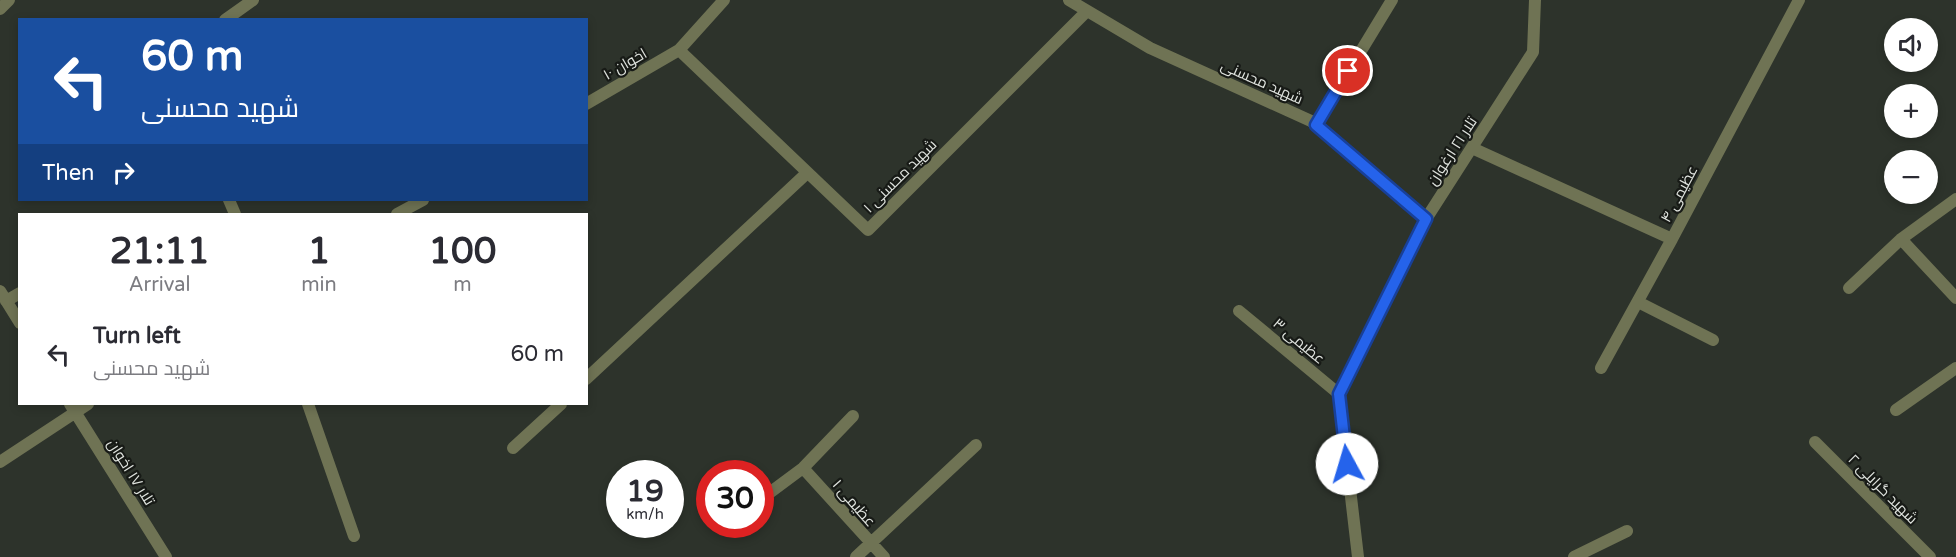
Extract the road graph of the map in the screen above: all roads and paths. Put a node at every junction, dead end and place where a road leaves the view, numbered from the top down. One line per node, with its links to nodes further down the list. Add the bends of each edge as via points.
1 (9, 0): 8 (street)
2 (253, 0): 10 (street)
3 (724, 0): 11 (street, اخوان ۱۰)
4 (1069, 0): 9 (street, شهید محسنی)
5 (1392, 0): 13 (street)
6 (1535, 0): 14 (street, تلار ۲۱ ارغوان, via 1533,52)
7 (1799, 0): 20 (street, عظیمی ۴)
8 (0, 9)
9 (1087, 11): 13 (street, شهید محسنی, via 1150,48); 15 (street, شهید محسنی ۱, via 867,230)
10 (228, 18)
11 (679, 50): 12 (street, اخوان ۱۰); 15 (street, شهید محسنی ۱)
12 (588, 103)
13 (1316, 125): 19 (street, شهید محسنی)
14 (1472, 148): 19 (street, تلار ۲۱ ارغوان); 20 (street, عظیمی ۴)
15 (807, 172): 32 (street)
16 (1956, 199): 21 (street)
17 (421, 201): 18 (street)
18 (399, 213)
19 (1426, 219): 33 (street, تلار ۲۱ ارغوان)
20 (1672, 239): 26 (street)
21 (1901, 240): 22 (street); 25 (street)
22 (1848, 288)
23 (18, 293): 24 (street)
24 (3, 296): 28 (street)
25 (1956, 298)
26 (1638, 302): 29 (street); 30 (street)
27 (1239, 311): 33 (street, عظیمی ۳)
28 (18, 319)
29 (1713, 340)
30 (1601, 368)
31 (1956, 368): 37 (street)
32 (588, 377)
33 (1339, 394): 51 (street)
34 (308, 405): 46 (street)
35 (560, 405): 41 (street)
36 (73, 407): 42 (street); 48 (street, تلار ۱۷ اخوان)
37 (1896, 410)
38 (853, 416): 43 (street)
39 (1815, 442): 53 (street, شهید گرایلی ۲)
40 (976, 445): 47 (street)
41 (513, 448)
42 (0, 462)
43 (803, 468): 44 (street); 47 (street, عظیمی ۱)
44 (774, 490)
45 (1628, 531): 52 (street)
46 (354, 536)
47 (869, 543): 49 (street); 50 (street, عظیمی ۱)
48 (166, 557)
49 (856, 557)
50 (884, 557)
51 (1358, 557)
52 (1574, 557)
53 (1930, 557)

